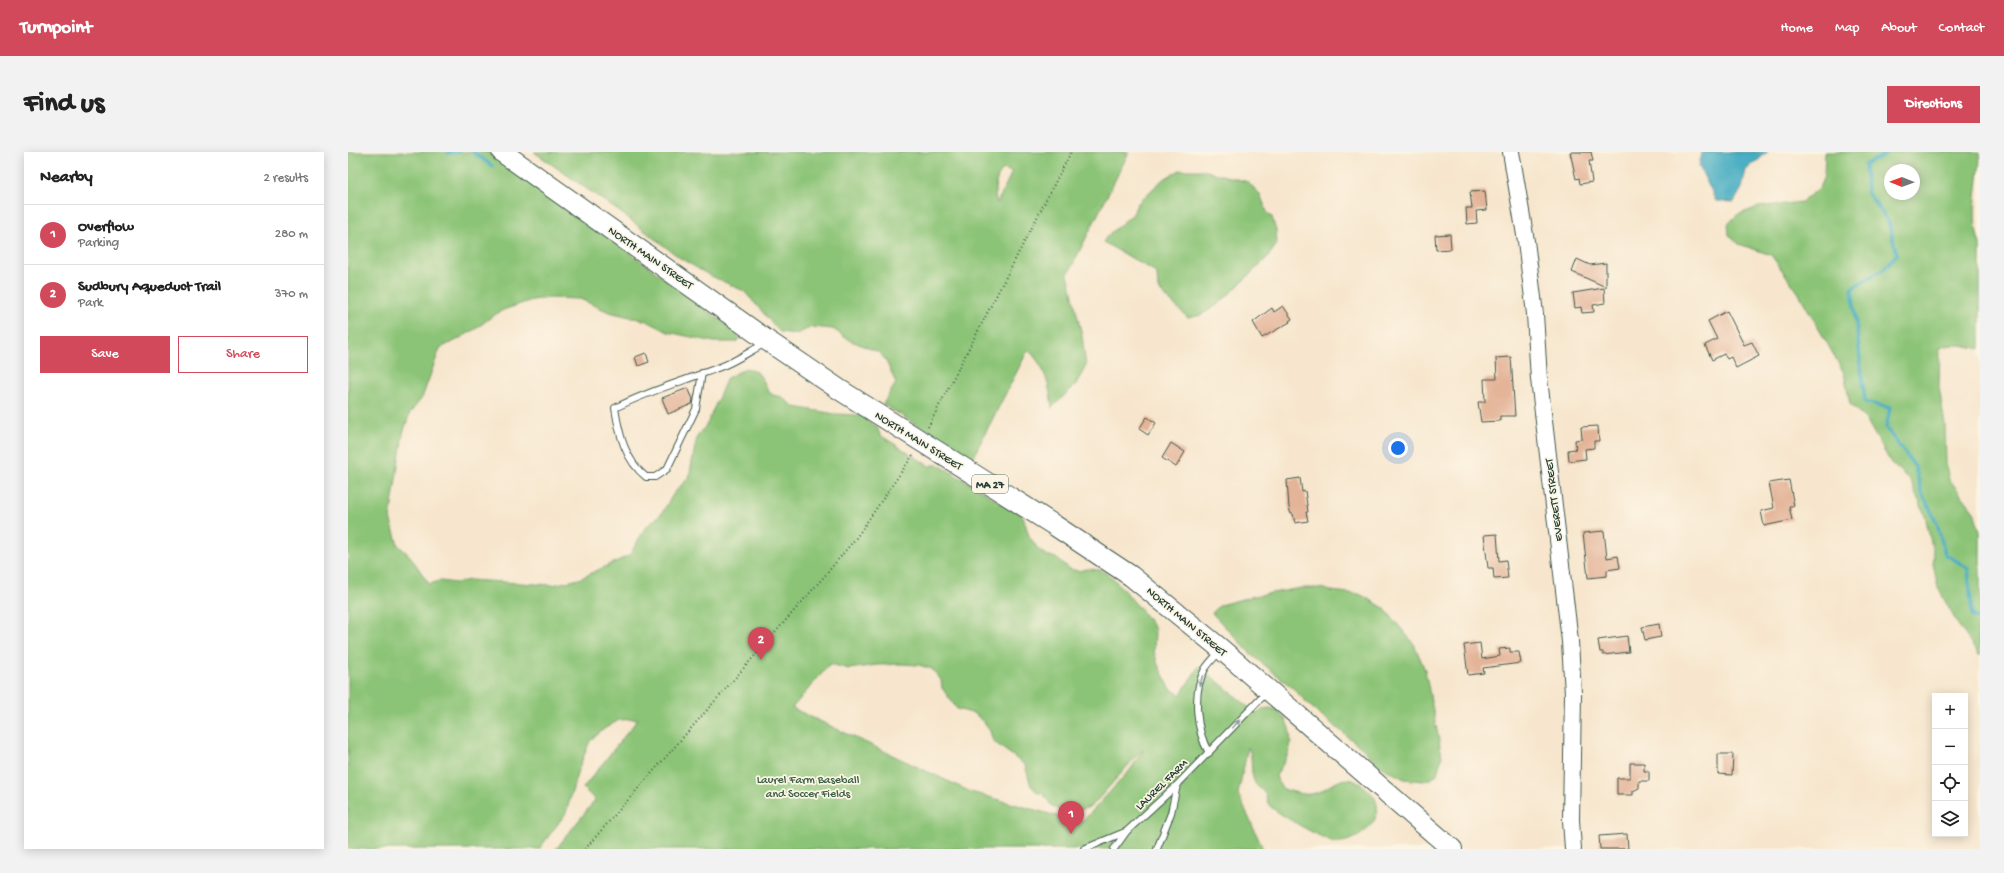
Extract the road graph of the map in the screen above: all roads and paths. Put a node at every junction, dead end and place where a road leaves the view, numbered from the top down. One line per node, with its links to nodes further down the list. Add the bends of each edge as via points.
1 (502, 152): 4 (main road, NORTH MAIN STREET / MA 27)
2 (1071, 152): 6 (path)
3 (1511, 152): 17 (street, EVERETT STREET, via 1535,314 1539,379 1570,641 1574,694 1571,804)
4 (769, 341): 5 (lane, via 726,365); 6 (main road, NORTH MAIN STREET / MA 27)
5 (702, 373): 5 (lane, via 696,409 668,469 656,477 646,478 630,460 618,429 615,408 641,394)
6 (921, 441): 7 (main road, NORTH MAIN STREET / MA 27, via 1131,576); 12 (path, via 856,538)
7 (1221, 649): 8 (main road, NORTH MAIN STREET / MA 27); 9 (lane, one-way to 9, via 1205,669 1197,698 1203,742)
8 (1269, 690): 9 (lane, LAUREL FARM, one-way to 8); 16 (main road, NORTH MAIN STREET / MA 27)
9 (1209, 753): 10 (lane, LAUREL FARM)
10 (1177, 785): 11 (lane, LAUREL FARM); 15 (lane, via 1171,813)
11 (1127, 831): 13 (lane, LAUREL FARM); 14 (lane, LAUREL FARM)
12 (585, 849)
13 (1084, 849)
14 (1114, 849)
15 (1157, 849)
16 (1452, 849)
17 (1573, 849)

